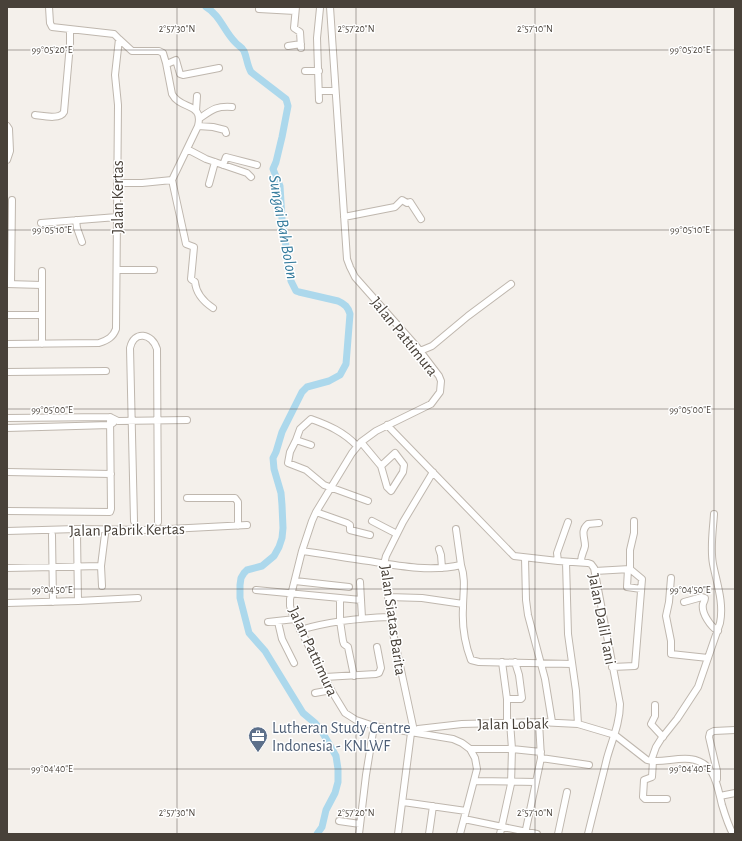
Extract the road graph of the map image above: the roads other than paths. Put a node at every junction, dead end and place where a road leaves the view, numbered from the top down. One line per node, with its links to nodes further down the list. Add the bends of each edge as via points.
1 (49, 7): 6 (street, via 51,26)
2 (330, 7): 14 (street, Jalan Pattimura)
3 (320, 8): 12 (street, via 317,38)
4 (259, 9): 5 (street)
5 (296, 9): 8 (street, via 294,28 300,32 301,46)
6 (70, 29): 7 (street, via 114,34); 19 (street, via 63,115)
7 (118, 38): 9 (street, via 132,51 161,51); 31 (street, Jalan Kertas, via 115,75 118,105)
8 (288, 46)
9 (167, 64): 10 (street, via 177,61 181,74); 18 (street, via 174,98)
10 (215, 71)
11 (305, 71): 12 (street)
12 (319, 71): 13 (street)
13 (319, 91): 14 (street); 16 (street)
14 (335, 91): 35 (street, Jalan Pattimura)
15 (197, 96): 18 (street)
16 (319, 100)
17 (232, 107): 20 (street, via 214,108)
18 (196, 111): 20 (street)
19 (35, 115)
20 (200, 118): 22 (street)
21 (7, 126): 25 (street, via 10,151)
22 (198, 126): 23 (street, via 223,129); 24 (street)
23 (226, 133)
24 (187, 149): 26 (street); 30 (street)
25 (7, 160)
26 (215, 162): 27 (street); 32 (street)
27 (223, 165): 28 (street, via 226,157); 29 (street, via 247,173)
28 (257, 165)
29 (251, 177)
30 (172, 180): 31 (street); 46 (street, via 186,244 194,247 193,281 202,299)
31 (117, 183): 34 (street, Jalan Kertas)
32 (209, 184)
33 (12, 200): 43 (street)
34 (117, 217): 37 (street); 40 (street, Jalan Kertas)
35 (344, 217): 36 (street, via 395,207 402,200 410,202); 51 (street, Jalan Pattimura, via 346,252 350,267)
36 (421, 219)
37 (76, 220): 38 (street); 39 (street)
38 (41, 223)
39 (82, 242)
40 (117, 270): 41 (street); 50 (street, Jalan Kertas, via 114,335 99,343)
41 (154, 270)
42 (42, 271): 45 (street)
43 (9, 284): 45 (street)
44 (511, 284): 51 (street)
45 (42, 285): 48 (street)
46 (213, 308)
47 (7, 315): 48 (street)
48 (42, 315): 50 (street)
49 (7, 344): 50 (street, Jalan Kertas)
50 (42, 344)
51 (421, 352): 62 (street, Jalan Pattimura, via 439,376 440,392 431,404)
52 (106, 371): 53 (street)
53 (7, 372)
54 (110, 417): 56 (street); 57 (street); 61 (street)
55 (7, 418): 56 (street)
56 (30, 418): 63 (street)
57 (118, 420): 58 (street); 61 (street)
58 (132, 420): 59 (street); 59 (street, via 130,348 134,339 143,336 148,336 156,344); 78 (street)
59 (160, 420): 60 (street); 81 (street)
60 (187, 420)
61 (110, 425): 63 (street); 71 (street)
62 (387, 425): 66 (street, Jalan Pattimura); 70 (street, Jalan Dalil Tani)
63 (30, 427): 64 (street)
64 (7, 428)
65 (296, 440): 66 (street, via 300,428 311,419); 67 (street); 72 (street, via 288,463 306,470 324,485)
66 (359, 444): 68 (street); 72 (street, Jalan Pattimura)
67 (311, 445)
68 (381, 466): 68 (street, via 387,488 390,491 404,465 395,453)
69 (7, 472): 71 (street)
70 (433, 472): 90 (street, Jalan Siatas Barita); 95 (street, Jalan Dalil Tani, via 511,554)
71 (111, 474): 75 (street, via 110,512)
72 (331, 487): 74 (street); 76 (street, Jalan Pattimura)
73 (187, 498): 85 (street, via 235,498 238,502)
74 (368, 501)
75 (7, 511)
76 (316, 512): 92 (street, via 348,522 350,530); 94 (street, Jalan Pattimura)
77 (714, 514): 132 (street, via 713,558 722,613)
78 (134, 520)
79 (372, 521): 90 (street)
80 (634, 521): 106 (street)
81 (158, 522)
82 (568, 522): 96 (street, via 557,553)
83 (599, 523): 98 (street, via 588,524 584,528 585,548)
84 (247, 525): 85 (street, Jalan Pabrik Kertas)
85 (238, 526): 87 (street, Jalan Pabrik Kertas, via 150,530)
86 (456, 529): 100 (street)
87 (7, 531)
88 (77, 534): 103 (street)
89 (104, 534): 101 (street)
90 (397, 534): 99 (street, Jalan Siatas Barita)
91 (52, 535): 102 (street)
92 (370, 535)
93 (438, 549): 105 (street)
94 (302, 551): 99 (street); 109 (street, Jalan Pattimura)
95 (525, 558): 96 (street, Jalan Dalil Tani); 138 (street, via 528,611)
96 (558, 561): 97 (street, Jalan Dalil Tani)
97 (566, 562): 98 (street, Jalan Dalil Tani); 139 (street, via 568,634)
98 (581, 562): 107 (street, Jalan Dalil Tani, via 590,564)
99 (384, 564): 105 (street); 116 (street, Jalan Siatas Barita)
100 (461, 565): 105 (street); 124 (street, via 465,580)
101 (101, 566): 103 (street); 111 (street)
102 (53, 567): 103 (street); 104 (street); 122 (street)
103 (77, 567): 120 (street)
104 (7, 568)
105 (442, 568)
106 (629, 569): 107 (street); 113 (street, via 641,578); 113 (street, via 627,587)
107 (595, 571): 140 (street, Jalan Dalil Tani)
108 (671, 578): 134 (street, via 666,616 671,654)
109 (295, 581): 112 (street); 115 (street, Jalan Pattimura)
110 (360, 582): 119 (street)
111 (102, 586)
112 (350, 587)
113 (641, 589): 140 (street, via 635,666)
114 (256, 590): 115 (street)
115 (292, 593): 118 (street); 127 (street, Jalan Pattimura, via 290,606)
116 (388, 597): 124 (street, via 422,598); 125 (street, Jalan Siatas Barita)
117 (138, 598): 120 (street)
118 (340, 598): 119 (street); 128 (street)
119 (361, 600): 126 (street)
120 (78, 601): 122 (street)
121 (7, 602): 122 (street)
122 (53, 602)
123 (684, 602): 132 (street, via 705,598 703,605 706,617)
124 (463, 604): 135 (street, via 464,628 472,660)
125 (390, 617): 126 (street); 153 (street, Jalan Siatas Barita)
126 (362, 618): 128 (street)
127 (295, 619): 130 (street); 131 (street, Jalan Pattimura)
128 (340, 621): 131 (street); 141 (street, via 343,642 348,647)
129 (268, 622): 130 (street)
130 (278, 622): 137 (street, via 282,639)
131 (300, 630): 142 (street, Jalan Pattimura)
132 (718, 631): 134 (street)
133 (377, 647): 141 (street, via 381,668 379,673)
134 (708, 658): 155 (street, via 698,687)
135 (502, 662): 136 (street); 145 (street)
136 (515, 662): 138 (street); 145 (street, via 522,698)
137 (294, 663)
138 (540, 663): 139 (street); 149 (street)
139 (572, 664): 150 (street)
140 (612, 667): 154 (street, Jalan Dalil Tani, via 620,704)
141 (354, 676): 142 (street)
142 (325, 678): 143 (street, Jalan Pattimura)
143 (331, 690): 144 (street); 151 (street, Jalan Pattimura, via 345,713)
144 (315, 693)
145 (507, 699): 147 (street)
146 (655, 705): 155 (street, via 655,716 651,724)
147 (508, 722): 148 (street, Jalan Lobak); 153 (street, Jalan Lobak, via 462,724 418,729); 157 (street)
148 (539, 722): 149 (street, Jalan Lobak); 158 (street)
149 (552, 722): 150 (street, Jalan Lobak)
150 (578, 724): 154 (street, Jalan Lobak)
151 (374, 726): 153 (street, Jalan Pattimura); 174 (street)
152 (735, 730): 164 (street, via 714,730 710,733)
153 (413, 732): 156 (street, Jalan Pattimura, via 454,739); 169 (street, Jalan Siatas Barita)
154 (615, 735): 159 (street, via 642,757); 184 (street, Jalan Dalil Tani)
155 (663, 737): 159 (street, via 656,747)
156 (470, 749): 157 (street); 161 (street, via 477,769)
157 (512, 749): 158 (street); 162 (street)
158 (541, 755): 160 (street); 163 (street)
159 (652, 761): 164 (street, via 690,758 710,769); 168 (street, via 652,777 644,780 643,797)
160 (589, 765)
161 (474, 781): 162 (street); 171 (street)
162 (511, 782): 163 (street); 175 (street)
163 (536, 782): 176 (street)
164 (718, 783): 167 (street)
165 (566, 792): 183 (street)
166 (735, 793): 167 (street)
167 (720, 796): 185 (street)
168 (668, 799)
169 (403, 802): 170 (street); 178 (street, Jalan Siatas Barita)
170 (433, 806): 171 (street); 179 (street)
171 (466, 811): 172 (street)
172 (464, 819): 175 (street); 180 (street)
173 (339, 821): 174 (street)
174 (360, 824): 177 (street)
175 (501, 827): 176 (street); 181 (street)
176 (525, 833): 182 (street)
177 (359, 834)
178 (398, 834)
179 (429, 834)
180 (460, 834)
181 (500, 834)
182 (536, 834)
183 (558, 834)
184 (588, 834)
185 (733, 834)

